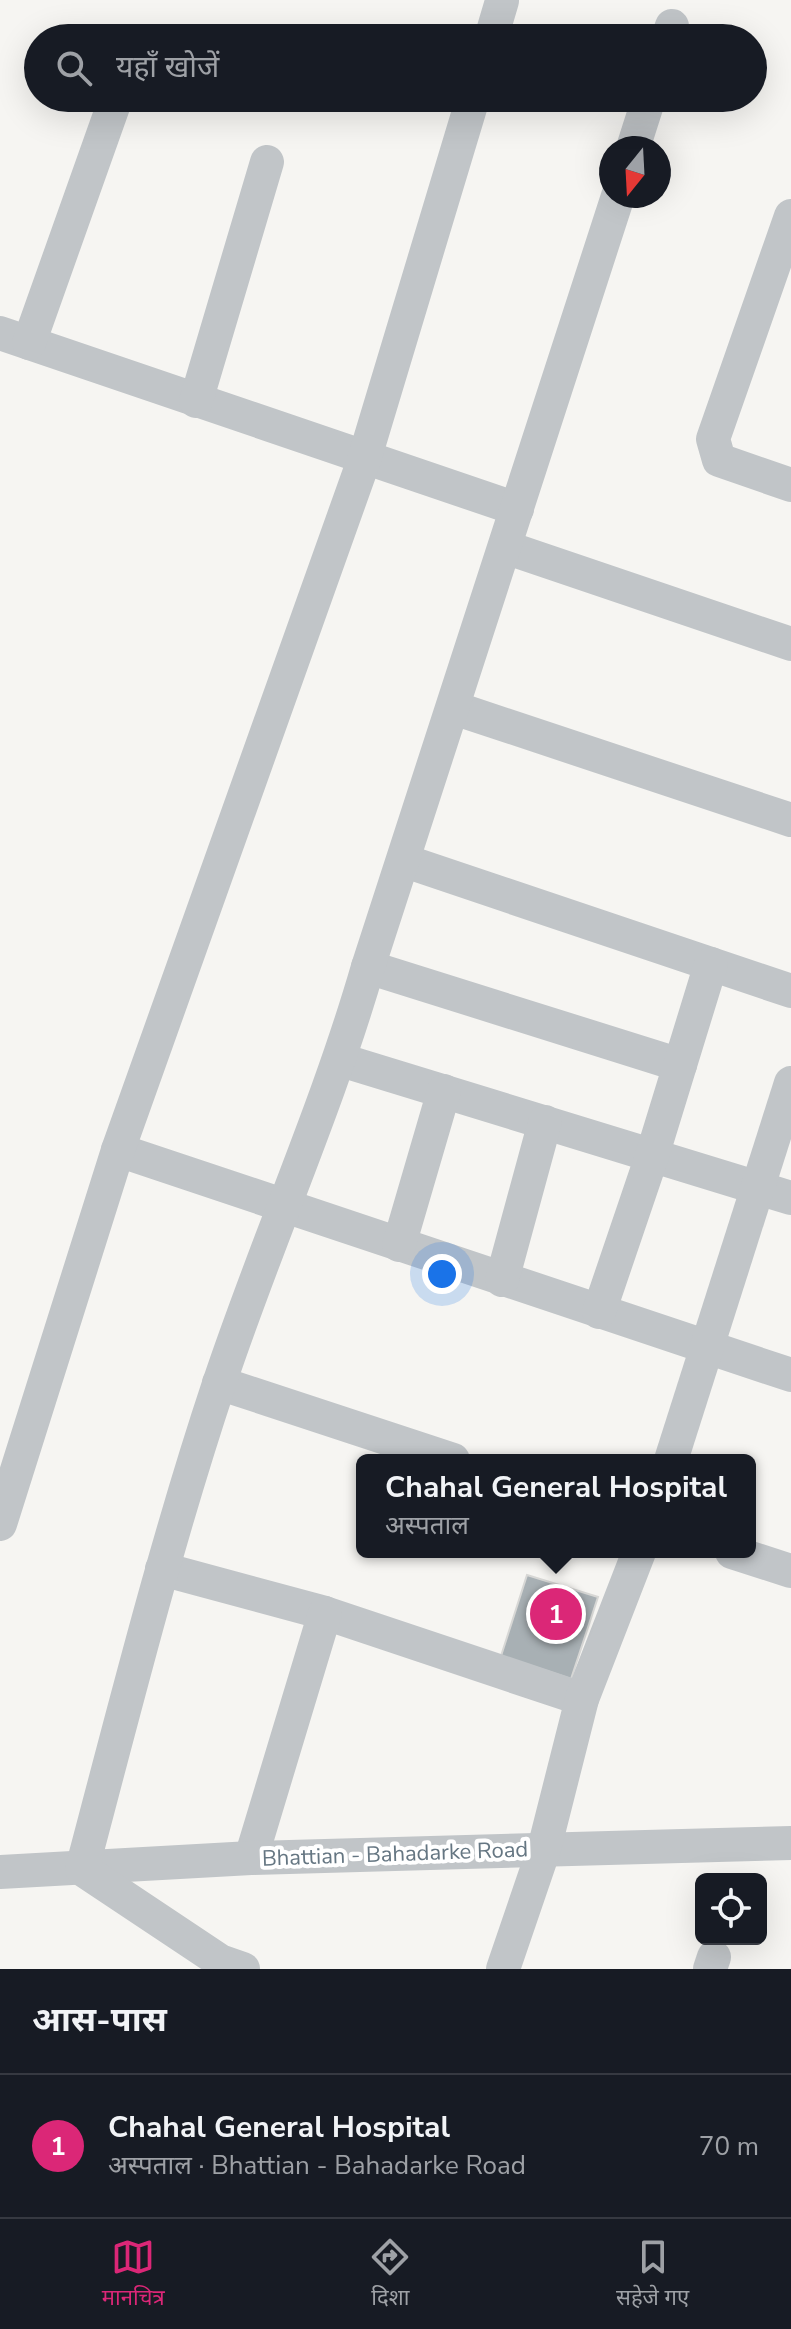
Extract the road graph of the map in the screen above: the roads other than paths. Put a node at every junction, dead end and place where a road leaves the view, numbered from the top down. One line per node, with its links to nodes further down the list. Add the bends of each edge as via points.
1 (502, 1): 2 (street)
2 (495, 24)
3 (110, 112): 10 (street)
4 (469, 112): 12 (street)
5 (645, 112): 6 (street)
6 (637, 136)
7 (267, 162): 11 (street)
8 (614, 208): 14 (street)
9 (791, 216): 13 (street, via 713,439 714,450 728,466)
10 (14, 338): 11 (street)
11 (196, 401): 12 (street)
12 (364, 460): 14 (street); 28 (street)
13 (791, 485)
14 (517, 509): 15 (street)
15 (505, 547): 16 (street); 17 (street)
16 (791, 644)
17 (454, 708): 18 (street); 19 (street)
18 (791, 820)
19 (405, 861): 20 (street); 21 (street)
20 (711, 964): 22 (street); 24 (street)
21 (368, 967): 23 (street); 24 (street)
22 (791, 991)
23 (341, 1060): 26 (street); 31 (street)
24 (680, 1065): 29 (street)
25 (791, 1083): 30 (street)
26 (444, 1091): 27 (street); 32 (street)
27 (545, 1122): 29 (street); 33 (street)
28 (118, 1150): 31 (street); 40 (street)
29 (652, 1156): 30 (street); 34 (street)
30 (775, 1194): 35 (street)
31 (284, 1206): 32 (street); 37 (street)
32 (399, 1245): 33 (street)
33 (502, 1280): 34 (street)
34 (599, 1312): 35 (street)
35 (707, 1349): 36 (street); 39 (street)
36 (791, 1375)
37 (219, 1383): 38 (street); 43 (street)
38 (435, 1454)
39 (673, 1454)
40 (0, 1524)
41 (637, 1558): 46 (street)
42 (751, 1558): 44 (street)
43 (162, 1569): 45 (street); 50 (street)
44 (791, 1571)
45 (325, 1613): 46 (street); 49 (street)
46 (582, 1699): 48 (street)
47 (791, 1843): 48 (street, Bhattian - Bahadarke Road)
48 (544, 1849): 49 (street, Bhattian - Bahadarke Road); 53 (street)
49 (251, 1858): 50 (street, Bhattian - Bahadarke Road)
50 (82, 1869): 51 (street, Bhattian - Bahadarke Road); 52 (street, via 220,1961)
51 (0, 1872)
52 (243, 1969)
53 (503, 1969)

